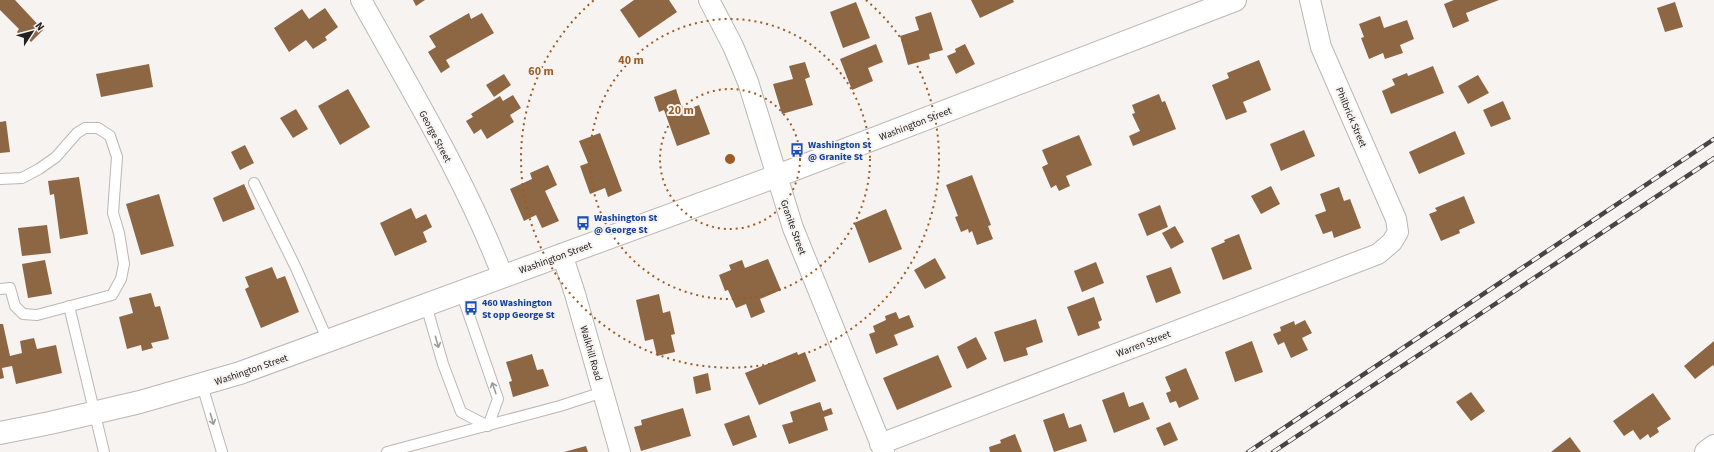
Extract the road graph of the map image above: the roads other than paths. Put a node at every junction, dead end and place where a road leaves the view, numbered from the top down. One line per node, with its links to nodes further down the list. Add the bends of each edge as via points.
1 (362, 0): 10 (street, George Street, via 444,149 488,238)
2 (710, 0): 5 (street, Granite Street, via 748,82)
3 (1235, 0): 5 (main road, Washington Street)
4 (1310, 0): 8 (street, Philbrick Street, via 1321,47 1396,219)
5 (777, 176): 9 (main road, Washington Street); 22 (street, Granite Street, via 793,228)
6 (0, 179): 14 (lane, via 22,178 40,169 85,128 98,128 110,136 117,157 113,213 124,264 121,279 112,295)
7 (254, 183): 15 (lane)
8 (1398, 232): 22 (street, Warren Street, via 1392,242 1378,254)
9 (562, 254): 10 (main road, Washington Street); 17 (street, Walkhill Road)
10 (503, 277): 12 (main road, Washington Street)
11 (0, 289): 14 (lane, via 10,288 15,306 23,314 37,315)
12 (461, 292): 13 (main road, Washington Street); 19 (lane, one-way to 12, via 498,399)
13 (426, 305): 15 (main road, Washington Street); 19 (lane, one-way to 19, via 443,364 461,412)
14 (69, 306): 18 (lane)
15 (328, 341): 16 (main road, Washington Street)
16 (202, 385): 18 (main road, Washington Street); 24 (lane, one-way to 24)
17 (603, 392): 19 (lane); 26 (street, Walkhill Road)
18 (95, 414): 20 (main road, Washington Street); 23 (lane)
19 (488, 426): 25 (lane)
20 (0, 433)
21 (1714, 446): 27 (main road)
22 (882, 448)
23 (104, 452)
24 (222, 452)
25 (387, 452)
26 (620, 452)
27 (1706, 452)

